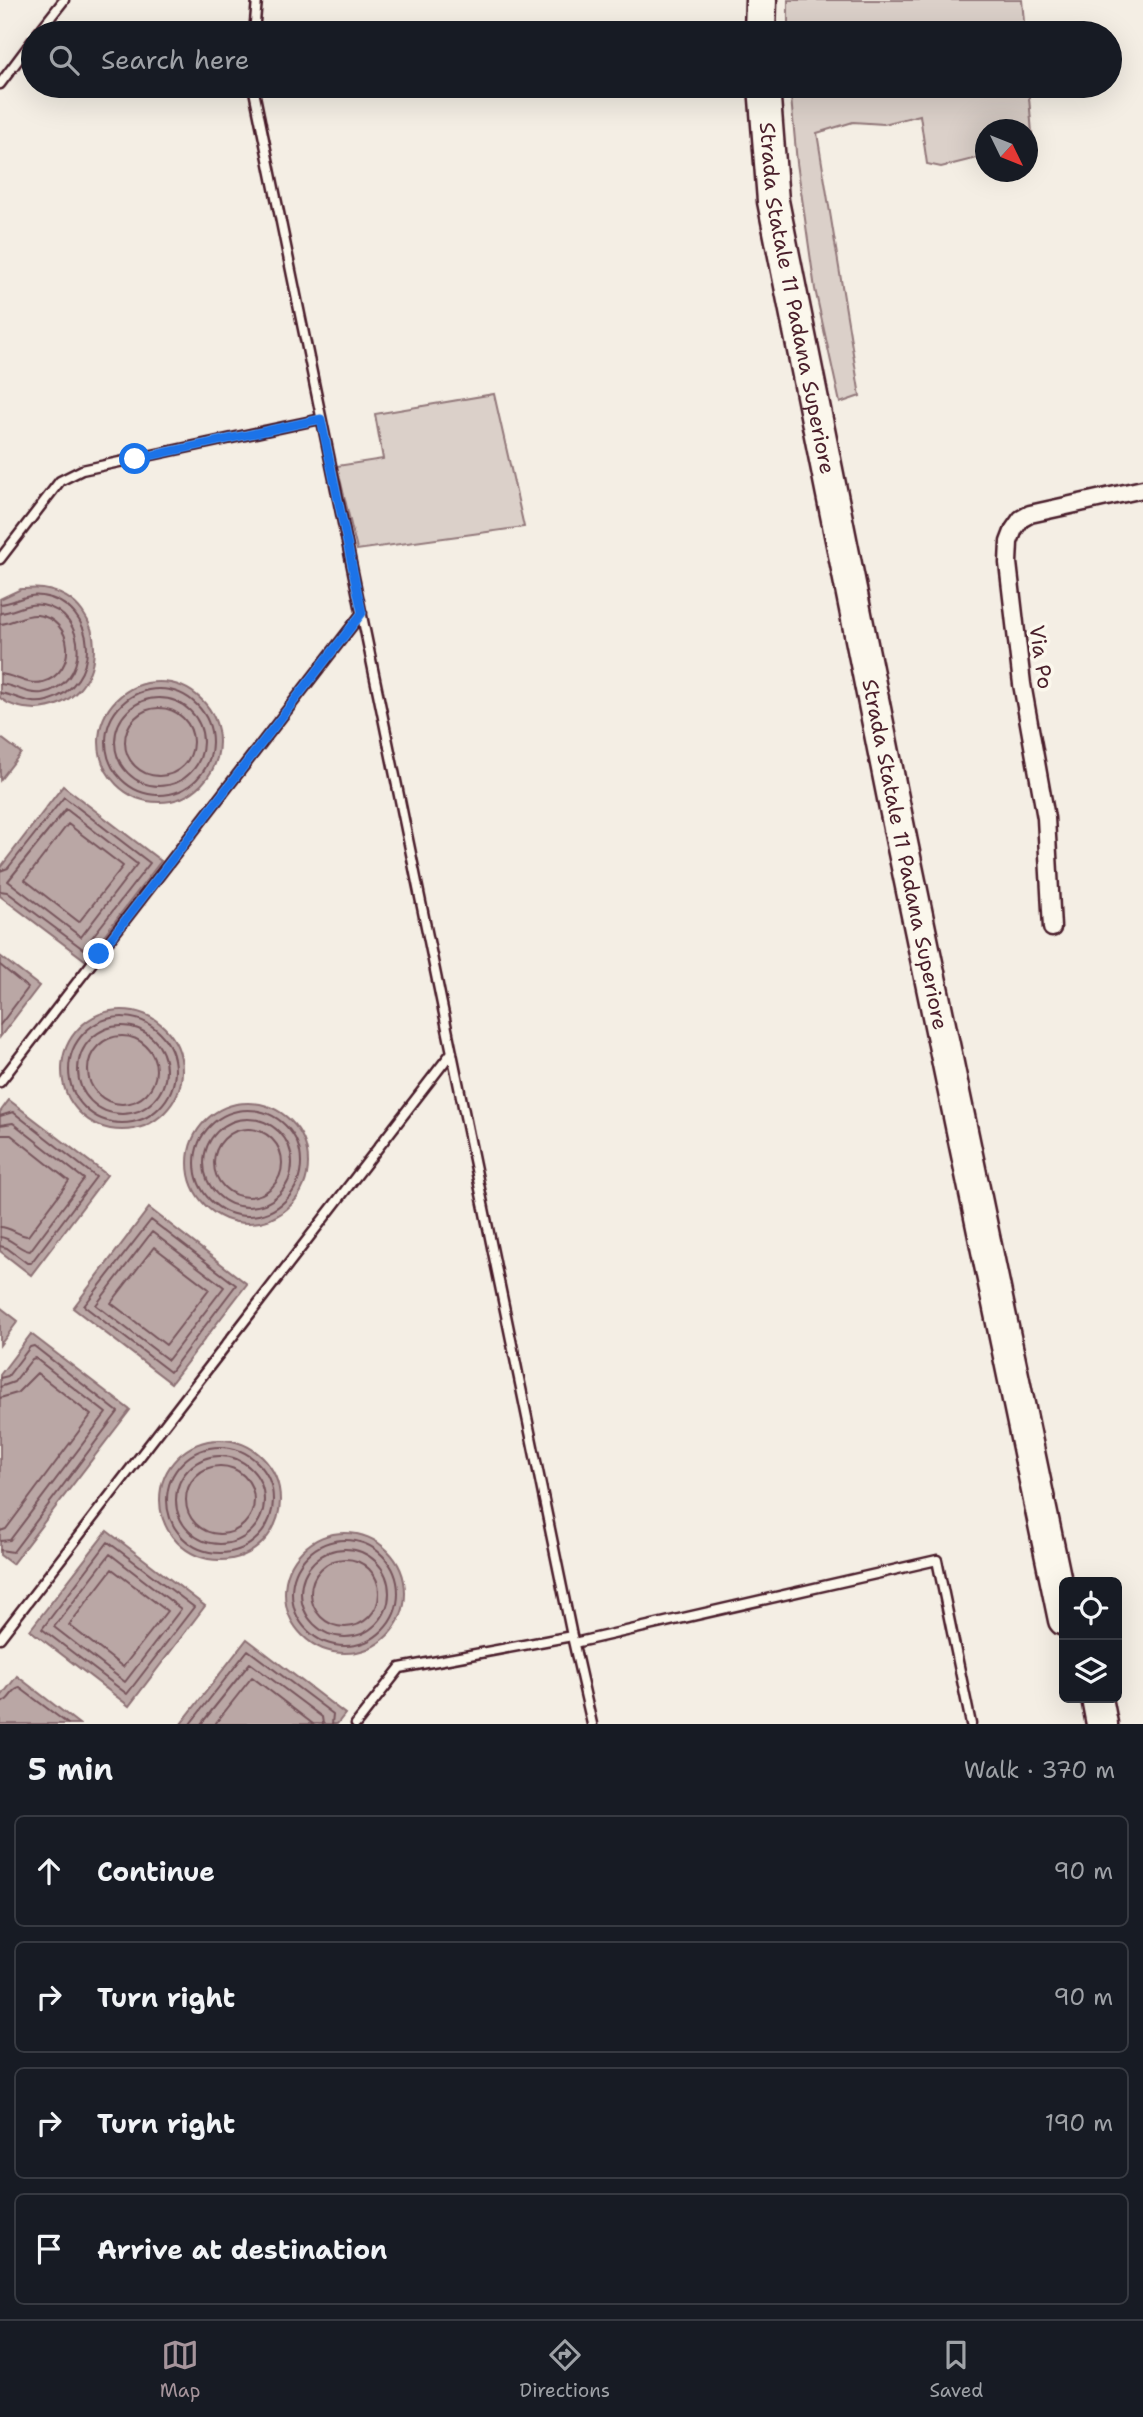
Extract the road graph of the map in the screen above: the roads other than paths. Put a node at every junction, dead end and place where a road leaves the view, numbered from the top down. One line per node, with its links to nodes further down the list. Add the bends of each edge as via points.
1 (64, 0): 5 (lane)
2 (257, 0): 6 (lane)
3 (761, 0): 7 (highway)
4 (778, 0): 8 (highway)
5 (47, 21)
6 (255, 21)
7 (760, 21)
8 (777, 21)
9 (21, 56): 10 (lane)
10 (0, 84)
11 (255, 98): 14 (lane)
12 (765, 98): 22 (highway, Strada Statale 11 Padana Superiore, via 775,214)
13 (783, 98): 21 (highway, Strada Statale 11 Padana Superiore, via 793,205)
14 (321, 419): 16 (lane, via 82,470 60,481); 17 (lane)
15 (1143, 489): 18 (street, Via Po, via 1030,514 1021,519 1009,542 1023,684 1046,818)
16 (0, 559)
17 (362, 613): 19 (lane); 20 (lane)
18 (1052, 928)
19 (452, 1052): 24 (lane); 26 (lane)
20 (0, 1082)
21 (1072, 1577)
22 (1059, 1596)
23 (0, 1619): 24 (lane)
24 (9, 1626): 25 (lane)
25 (0, 1638)
26 (573, 1639): 29 (lane, via 400,1668); 30 (lane); 31 (lane, via 937,1560)
27 (1081, 1703): 32 (highway)
28 (1098, 1703): 33 (highway)
29 (356, 1724)
30 (592, 1724)
31 (971, 1724)
32 (1086, 1724)
33 (1102, 1724)

